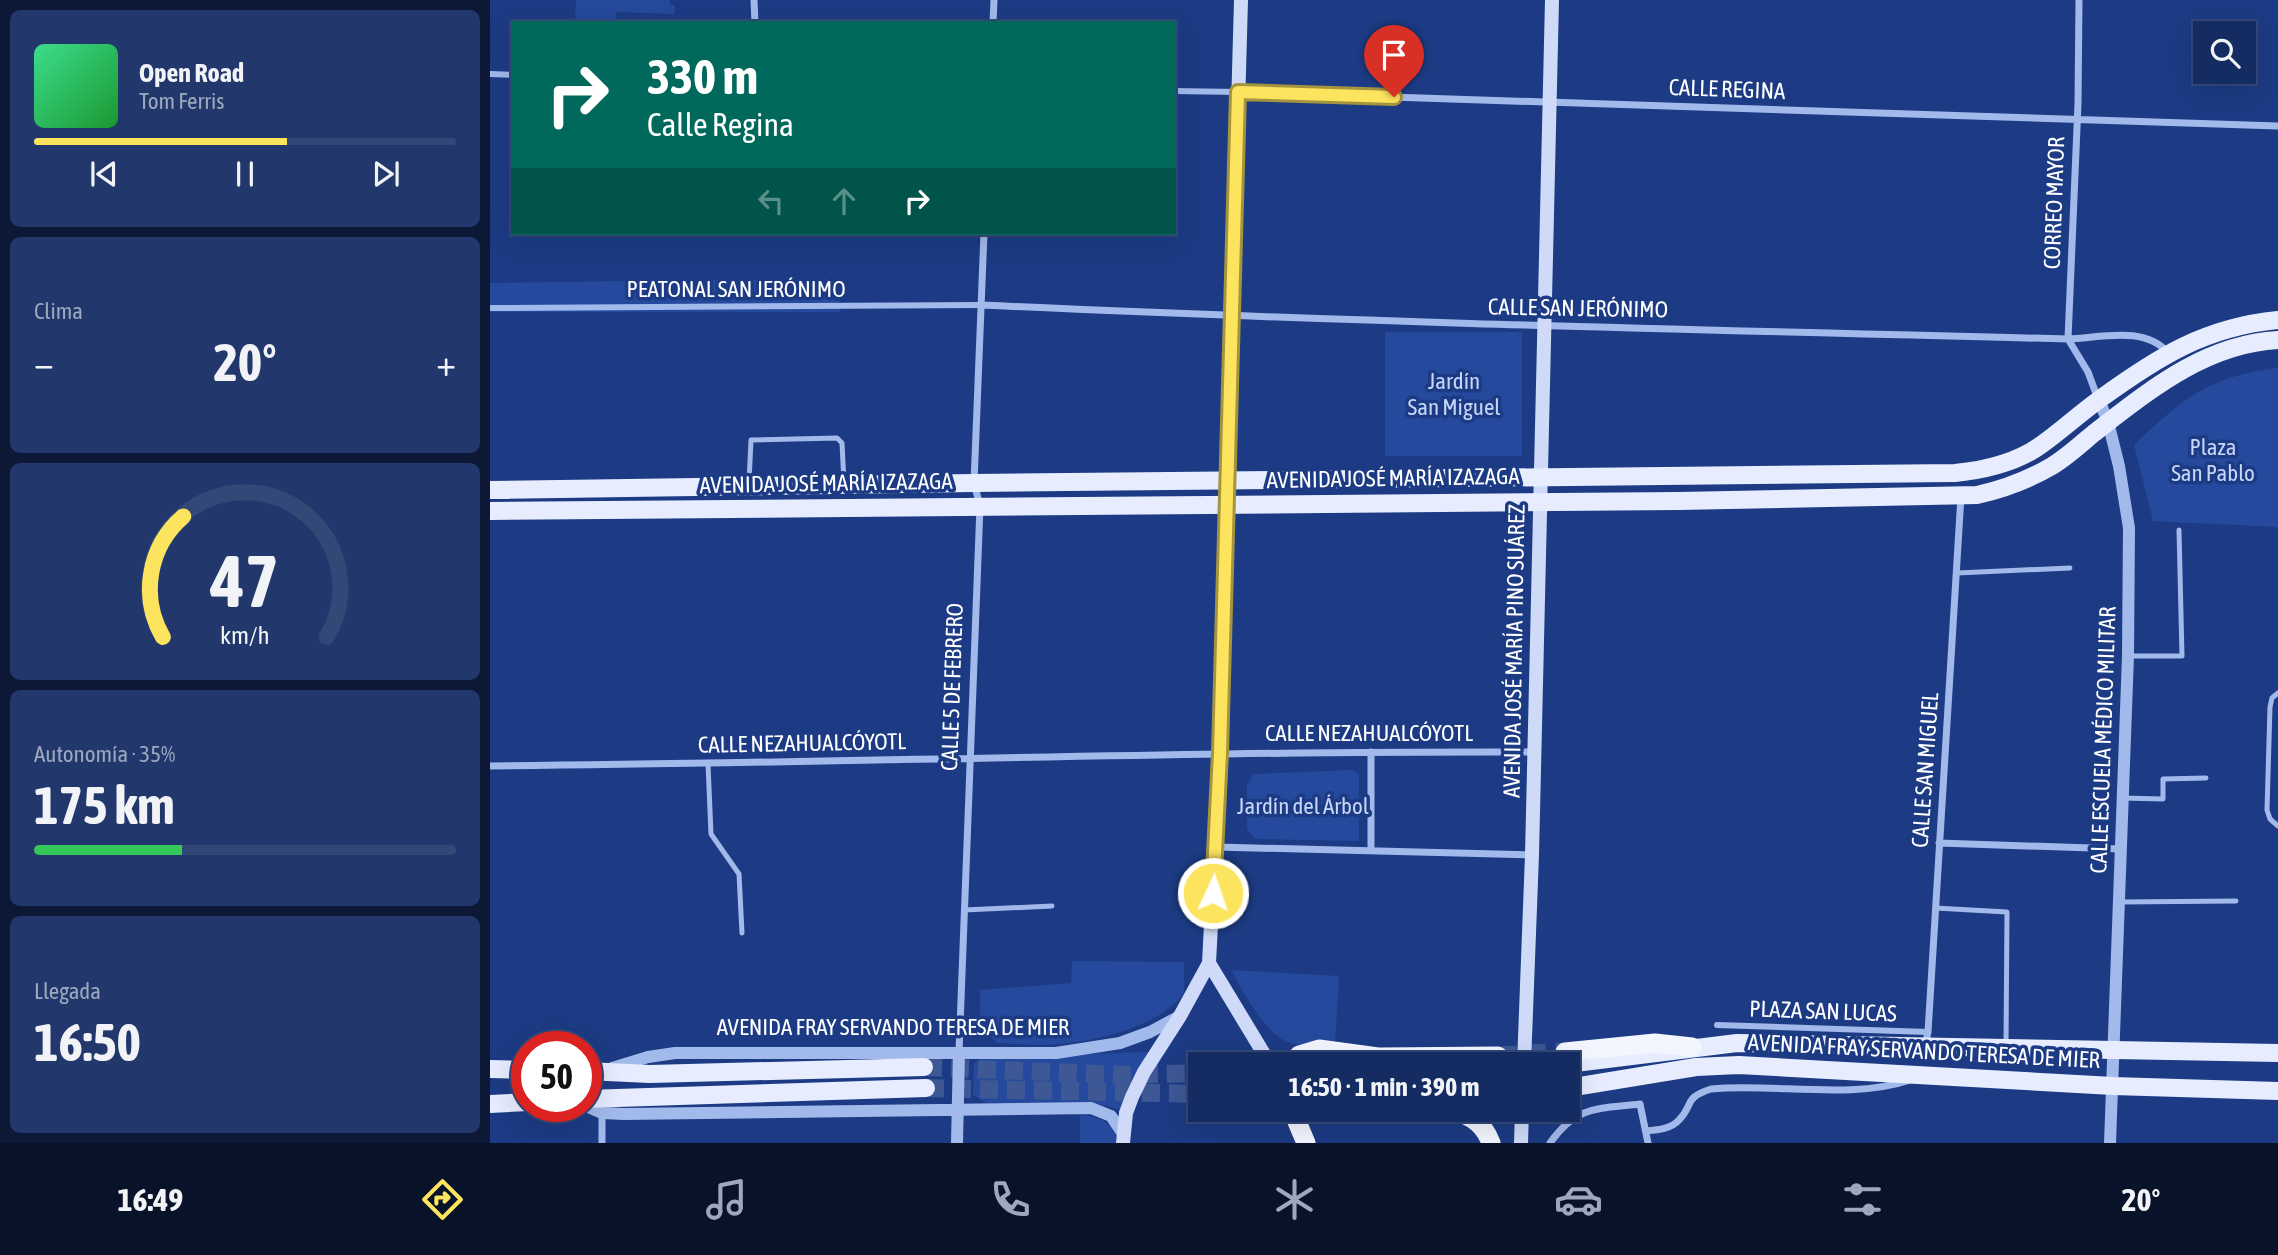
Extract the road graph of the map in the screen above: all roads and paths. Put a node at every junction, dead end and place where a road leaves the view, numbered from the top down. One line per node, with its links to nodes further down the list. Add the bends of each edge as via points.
1 (754, 0): 6 (street)
2 (994, 0): 7 (street)
3 (1241, 0): 11 (main road)
4 (1552, 0): 12 (main road, AVENIDA JOSÉ MARÍA PINO SUÁREZ)
5 (2079, 0): 13 (street, CORREO MAYOR)
6 (755, 21)
7 (993, 21)
8 (490, 74): 9 (street)
9 (511, 75)
10 (1176, 91): 11 (street, CALLE REGINA)
11 (1238, 92): 12 (street, CALLE REGINA); 18 (main road)
12 (1549, 103): 13 (street, CALLE REGINA); 20 (main road, AVENIDA JOSÉ MARÍA PINO SUÁREZ)
13 (2076, 118): 14 (street, CALLE REGINA); 21 (street, CORREO MAYOR)
14 (2278, 126)
15 (984, 235): 16 (street, CALLE 5 DE FEBRERO)
16 (981, 305): 17 (street, PEATONAL SAN JERÓNIMO); 18 (street, CALLE SAN JERÓNIMO); 28 (street, CALLE 5 DE FEBRERO)
17 (490, 308)
18 (1231, 317): 20 (street, CALLE SAN JERÓNIMO); 27 (main road)
19 (2278, 320): 23 (main road, AVENIDA JOSÉ MARÍA IZAZAGA, via 2214,332)
20 (1544, 326): 21 (street, CALLE SAN JERÓNIMO); 26 (main road, AVENIDA JOSÉ MARÍA PINO SUÁREZ)
21 (2068, 339): 23 (street, CALLE SAN JERÓNIMO, via 2146,337); 24 (street)
22 (2278, 340): 25 (main road, AVENIDA JOSÉ MARÍA IZAZAGA, via 2246,344 2199,360)
23 (2168, 353): 24 (main road, AVENIDA JOSÉ MARÍA IZAZAGA)
24 (2099, 400): 25 (street, CALLE ESCUELA MÉDICO MILITAR); 26 (main road, AVENIDA JOSÉ MARÍA IZAZAGA, via 2040,446 2007,462 1972,471)
25 (2108, 422): 32 (main road, AVENIDA JOSÉ MARÍA IZAZAGA, via 2036,475 1997,491); 40 (street, CALLE ESCUELA MÉDICO MILITAR, via 2129,528)
26 (1541, 477): 27 (main road, AVENIDA JOSÉ MARÍA IZAZAGA); 33 (main road, AVENIDA JOSÉ MARÍA PINO SUÁREZ)
27 (1226, 481): 28 (main road, AVENIDA JOSÉ MARÍA IZAZAGA); 34 (main road)
28 (974, 483): 29 (main road, AVENIDA JOSÉ MARÍA IZAZAGA); 35 (street, CALLE 5 DE FEBRERO)
29 (844, 486): 30 (main road, AVENIDA JOSÉ MARÍA IZAZAGA); 30 (lane, via 842,443 837,438 751,440)
30 (749, 487): 31 (main road, AVENIDA JOSÉ MARÍA IZAZAGA)
31 (490, 490)
32 (1961, 496): 33 (main road, AVENIDA JOSÉ MARÍA IZAZAGA); 39 (street, CALLE SAN MIGUEL)
33 (1541, 501): 34 (main road, AVENIDA JOSÉ MARÍA IZAZAGA); 43 (main road, AVENIDA JOSÉ MARÍA PINO SUÁREZ)
34 (1225, 504): 35 (main road, AVENIDA JOSÉ MARÍA IZAZAGA); 44 (main road)
35 (980, 506): 36 (main road, AVENIDA JOSÉ MARÍA IZAZAGA); 45 (street, CALLE 5 DE FEBRERO)
36 (490, 511)
37 (2179, 530): 40 (lane, via 2182,656)
38 (2070, 568): 39 (lane)
39 (1957, 573): 51 (street, CALLE SAN MIGUEL)
40 (2128, 656): 49 (street, CALLE ESCUELA MÉDICO MILITAR)
41 (2278, 693): 50 (lane, via 2270,706 2267,810)
42 (1371, 751): 43 (street, CALLE NEZAHUALCÓYOTL); 44 (street, CALLE NEZAHUALCÓYOTL); 54 (street)
43 (1535, 752): 55 (main road, AVENIDA JOSÉ MARÍA PINO SUÁREZ)
44 (1220, 753): 45 (street, CALLE NEZAHUALCÓYOTL); 52 (main road)
45 (970, 759): 46 (street, CALLE NEZAHUALCÓYOTL); 60 (street, CALLE 5 DE FEBRERO)
46 (709, 764): 47 (street, CALLE NEZAHUALCÓYOTL); 61 (lane, via 711,834 739,874)
47 (490, 766)
48 (2206, 778): 49 (lane, via 2163,779 2163,799)
49 (2122, 798): 53 (street, CALLE ESCUELA MÉDICO MILITAR)
50 (2278, 826)
51 (1939, 843): 53 (street); 59 (street, CALLE SAN MIGUEL)
52 (1215, 847): 54 (street); 62 (main road)
53 (2121, 849): 57 (street, CALLE ESCUELA MÉDICO MILITAR)
54 (1371, 851): 55 (street)
55 (1532, 855): 73 (main road, AVENIDA JOSÉ MARÍA PINO SUÁREZ)
56 (2236, 901): 57 (lane)
57 (2119, 902): 68 (street, CALLE ESCUELA MÉDICO MILITAR)
58 (1052, 906): 60 (lane)
59 (1936, 908): 65 (street, CALLE SAN MIGUEL); 67 (lane, via 2007,912)
60 (964, 910): 69 (street, CALLE 5 DE FEBRERO)
61 (742, 933)
62 (1209, 963): 63 (main road); 70 (main road)
63 (1180, 1016): 69 (street, AVENIDA FRAY SERVANDO TERESA DE MIER, via 1150,1032 1092,1049); 96 (main road, via 1132,1097)
64 (1717, 1025): 65 (street, PLAZA SAN LUCAS)
65 (1926, 1039): 66 (main road, AVENIDA FRAY SERVANDO TERESA DE MIER); 67 (main road, AVENIDA FRAY SERVANDO TERESA DE MIER)
66 (1692, 1047): 75 (highway, via 1655,1043)
67 (2006, 1047): 68 (main road, AVENIDA FRAY SERVANDO TERESA DE MIER)
68 (2114, 1048): 74 (main road, AVENIDA FRAY SERVANDO TERESA DE MIER); 83 (street, CALLE ESCUELA MÉDICO MILITAR)
69 (959, 1052): 78 (street, AVENIDA FRAY SERVANDO TERESA DE MIER, via 675,1054); 89 (street, CALLE 5 DE FEBRERO)
70 (1263, 1052)
71 (1308, 1052): 72 (highway)
72 (1340, 1052)
73 (1524, 1052)
74 (2278, 1053)
75 (1580, 1056)
76 (924, 1068): 80 (main road, AVENIDA FRAY SERVANDO TERESA DE MIER)
77 (490, 1069): 79 (main road)
78 (602, 1069)
79 (511, 1070)
80 (602, 1071)
81 (1926, 1075): 82 (main road, AVENIDA FRAY SERVANDO TERESA DE MIER, via 1739,1065 1696,1067); 83 (main road, AVENIDA FRAY SERVANDO TERESA DE MIER); 95 (street, via 1894,1086 1865,1089 1711,1088 1692,1098 1674,1124)
82 (1580, 1086)
83 (2113, 1086): 85 (main road, AVENIDA FRAY SERVANDO TERESA DE MIER); 105 (street, CALLE ESCUELA MÉDICO MILITAR)
84 (926, 1088): 86 (main road)
85 (2278, 1091)
86 (602, 1098)
87 (511, 1103): 88 (main road)
88 (490, 1104)
89 (956, 1112): 90 (street); 96 (street, via 1091,1108 1111,1116); 98 (street, CALLE 5 DE FEBRERO)
90 (603, 1113): 97 (street)
91 (1294, 1122): 99 (highway)
92 (1297, 1122): 100 (highway)
93 (1478, 1122): 101 (highway)
94 (1522, 1122): 102 (main road)
95 (1646, 1131): 103 (street, via 1640,1104 1587,1111 1563,1125); 104 (street)
96 (1123, 1138)
97 (602, 1143)
98 (957, 1143)
99 (1297, 1143)
100 (1306, 1143)
101 (1491, 1143)
102 (1521, 1143)
103 (1550, 1143)
104 (1648, 1143)
105 (2110, 1143)

